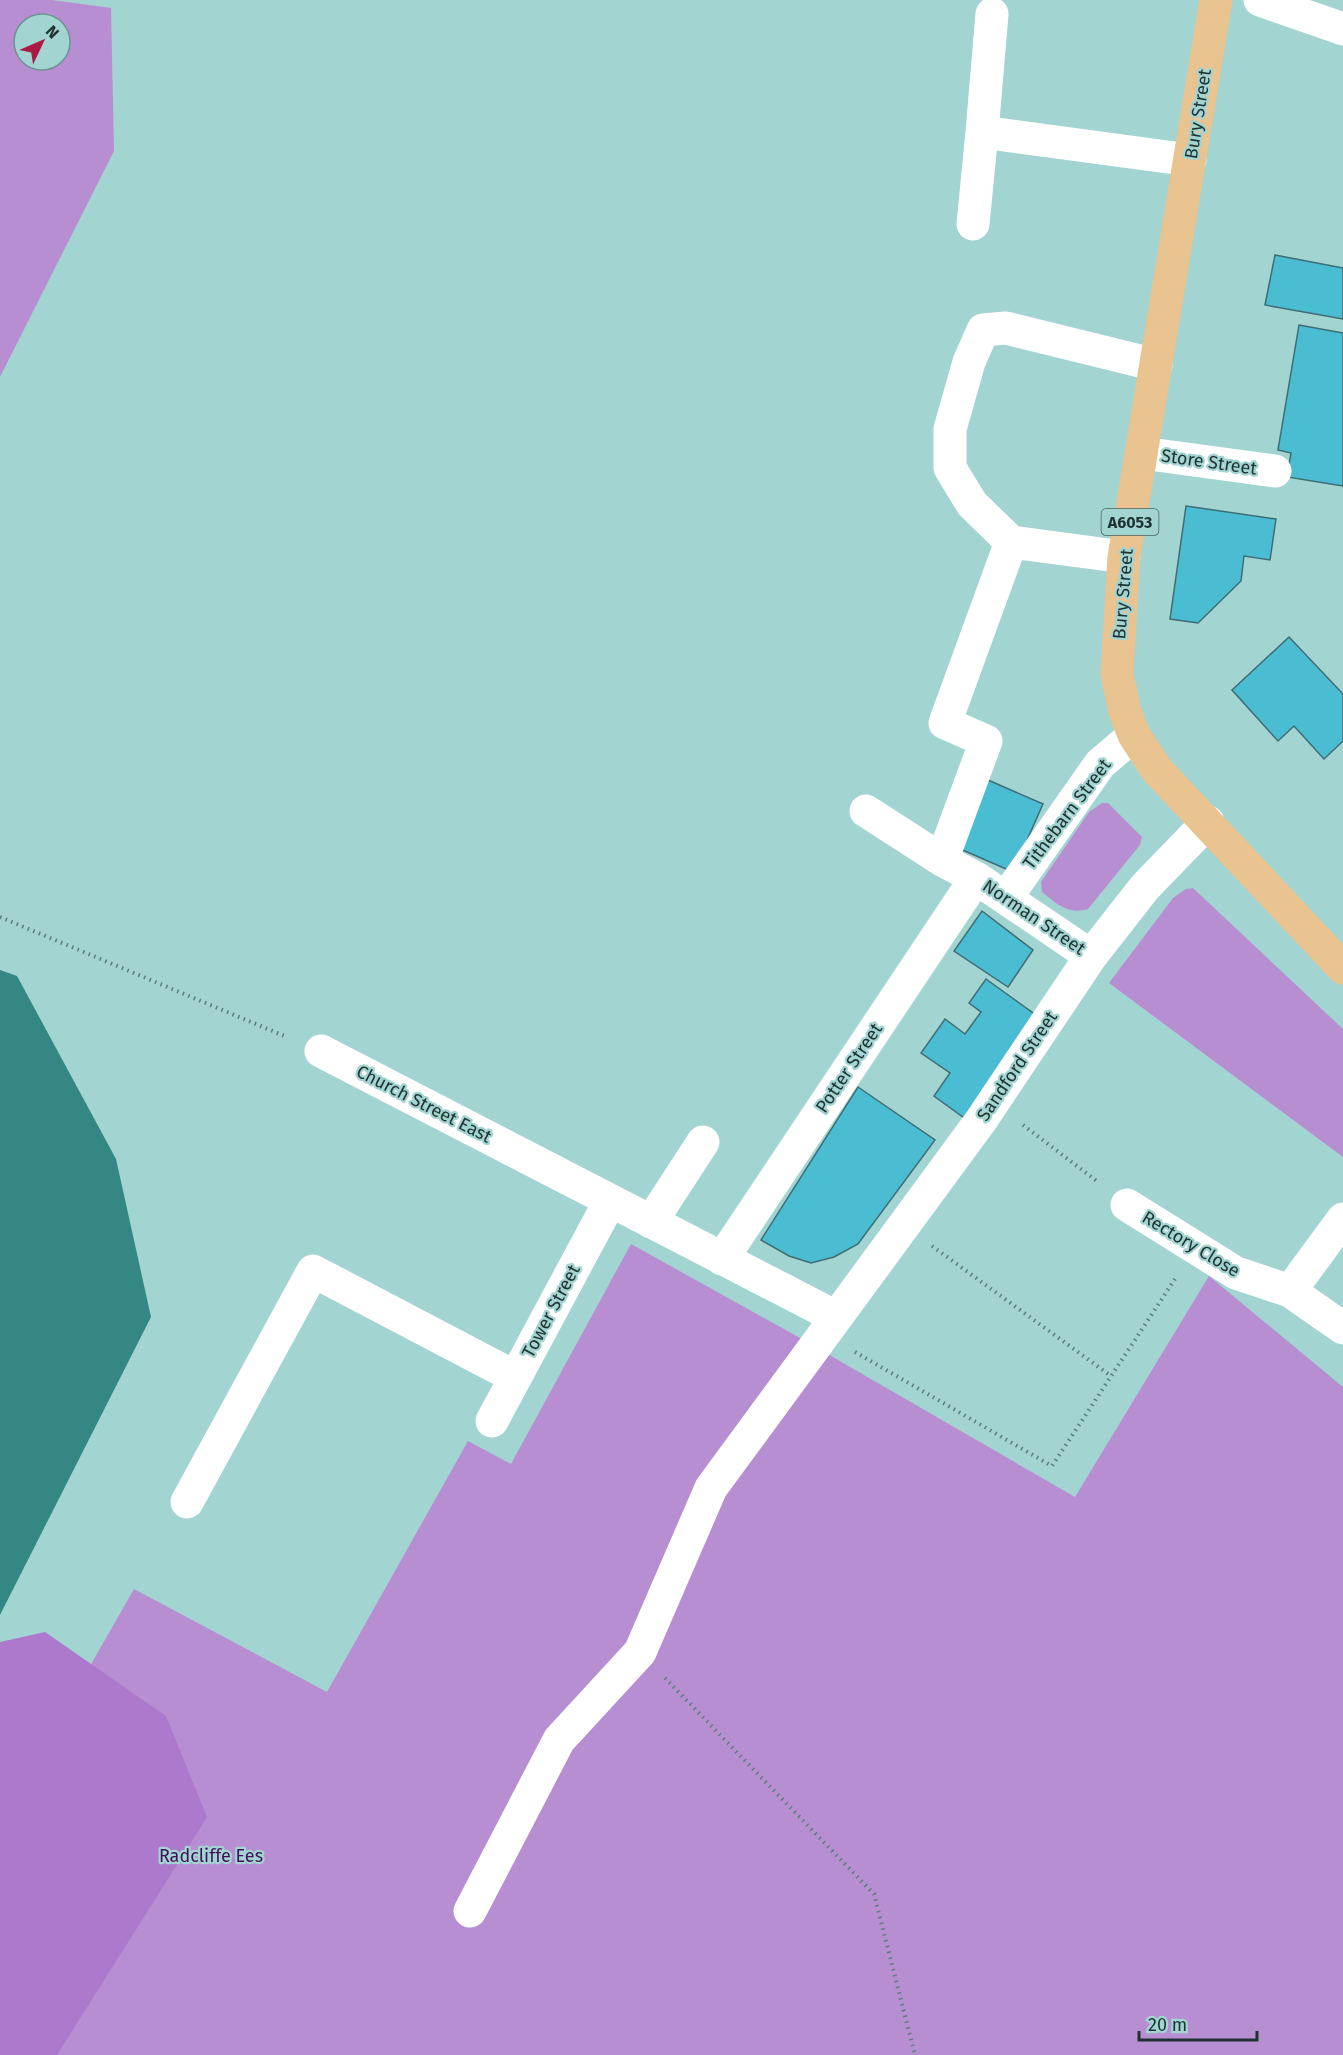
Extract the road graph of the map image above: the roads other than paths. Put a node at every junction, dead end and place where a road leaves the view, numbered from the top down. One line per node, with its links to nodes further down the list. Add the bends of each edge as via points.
1 (1216, 0): 6 (main road, Bury Street / A6053)
2 (1260, 0): 4 (street)
3 (992, 14): 5 (street)
4 (1343, 29)
5 (982, 132): 6 (street); 7 (street)
6 (1190, 160): 8 (main road, Bury Street / A6053)
7 (973, 224)
8 (1156, 365): 9 (main road, Bury Street / A6053); 11 (street, via 1006,328 983,330 969,362 950,429 950,468 972,504)
9 (1142, 453): 10 (street, Store Street); 12 (main road, Bury Street / A6053)
10 (1275, 471)
11 (1011, 542): 12 (street); 16 (street, via 945,723 986,741)
12 (1124, 557): 13 (main road, Bury Street / A6053, via 1117,674)
13 (1134, 735): 15 (main road, Bury Street / A6053, via 1157,770); 18 (street, Tithebarn Street, via 1100,764)
14 (866, 812): 16 (street, Norman Street)
15 (1208, 822): 19 (street, Sandford Street, via 1144,887); 20 (main road, Bury Street / A6053)
16 (942, 860): 17 (street, Norman Street)
17 (976, 878): 18 (street, Norman Street); 27 (street, Potter Street)
18 (1006, 898): 19 (street, Norman Street)
19 (1091, 956): 29 (street, Sandford Street, via 993,1102)
20 (1343, 968)
21 (321, 1051): 23 (street, Church Street East)
22 (702, 1142): 26 (street)
23 (610, 1201): 26 (street, Church Street East); 31 (street, Tower Street)
24 (1127, 1205): 28 (street, Rectory Close, via 1236,1273)
25 (1343, 1219): 28 (street)
26 (651, 1221): 27 (street, Church Street East)
27 (722, 1259): 29 (street, Church Street East)
28 (1290, 1291): 30 (street, Rectory Close)
29 (830, 1326): 34 (street, Sandford Street, via 711,1488 640,1652 559,1740)
30 (1343, 1328)
31 (515, 1377): 32 (street, Tower Street); 33 (street, via 312,1271)
32 (492, 1421)
33 (187, 1502)
34 (470, 1911)

